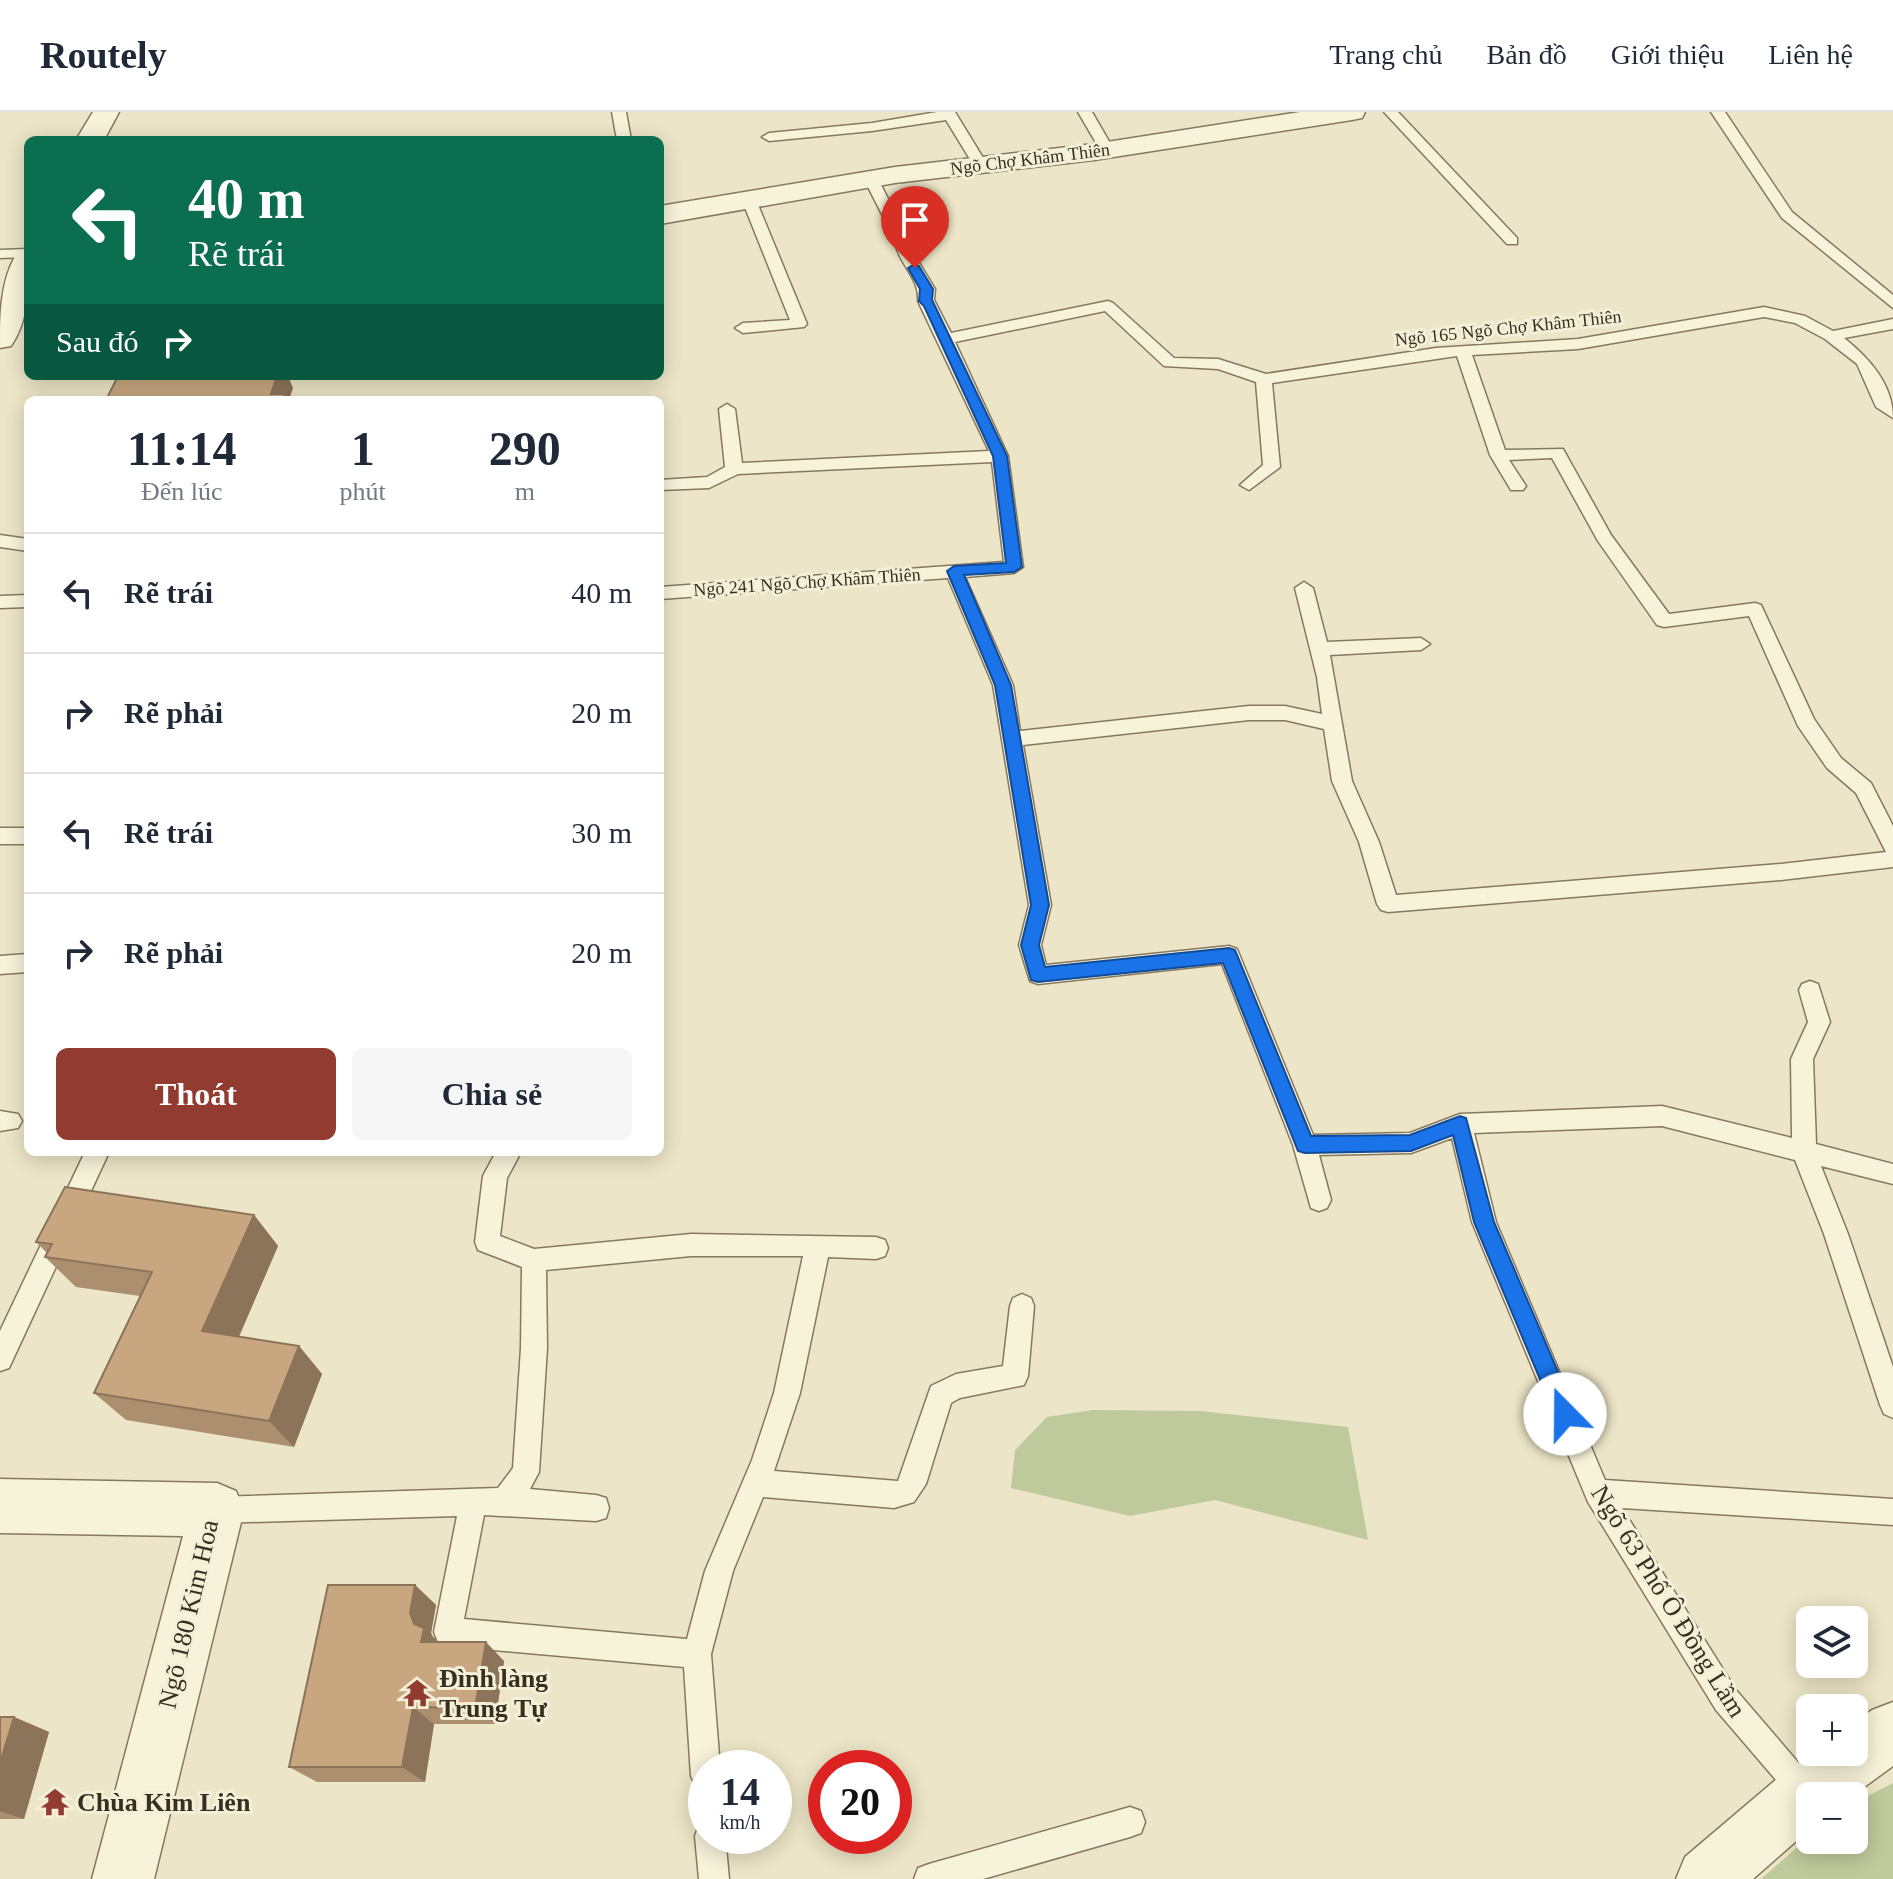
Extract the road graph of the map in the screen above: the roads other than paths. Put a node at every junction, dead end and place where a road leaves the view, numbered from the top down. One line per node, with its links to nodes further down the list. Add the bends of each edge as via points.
1 (106, 112): 8 (street)
2 (619, 112): 9 (lane)
3 (1085, 112): 11 (lane)
4 (1352, 112): 11 (street, Ngõ Chợ Khâm Thiên)
5 (1391, 112): 16 (lane)
6 (1718, 112): 20 (lane, via 1787,215)
7 (947, 113): 10 (lane); 12 (lane)
8 (92, 136)
9 (623, 136)
10 (769, 137)
11 (1107, 150): 12 (street, Ngõ Chợ Khâm Thiên)
12 (981, 166): 13 (street, Ngõ Chợ Khâm Thiên)
13 (871, 179): 14 (street, Ngõ Chợ Khâm Thiên); 25 (lane, Ngõ 241 Ngõ Chợ Khâm Thiên, via 927,289 926,301)
14 (749, 200): 15 (street, Ngõ Chợ Khâm Thiên); 22 (lane, via 799,324)
15 (664, 214)
16 (1512, 241)
17 (24, 253): 18 (lane)
18 (0, 254)
19 (18, 283): 24 (street)
20 (1893, 303)
21 (1893, 324): 23 (lane)
22 (743, 328)
23 (1831, 336): 26 (lane, Ngõ 165 Ngõ Chợ Khâm Thiên, via 1800,319 1764,312 1578,344); 29 (lane, Ngõ 165 Ngõ Chợ Khâm Thiên, via 1863,361 1884,407)
24 (0, 339)
25 (946, 339): 27 (lane, via 1108,306 1170,363 1230,364); 31 (lane, Ngõ 241 Ngõ Chợ Khâm Thiên)
26 (1463, 352): 27 (lane, Ngõ 165 Ngõ Chợ Khâm Thiên); 30 (lane)
27 (1264, 379): 34 (lane, via 1272,467)
28 (727, 409): 32 (lane)
29 (1893, 413)
30 (1498, 455): 35 (lane); 49 (lane, via 1557,453 1604,537 1664,621 1755,609 1805,721 1834,763 1864,788)
31 (1000, 456): 32 (lane); 38 (lane, Ngõ 241 Ngõ Chợ Khâm Thiên, via 1014,567)
32 (734, 469): 33 (lane, via 714,481)
33 (664, 485)
34 (1249, 485)
35 (1517, 486)
36 (0, 541): 37 (lane)
37 (24, 544)
38 (954, 571): 40 (lane, Ngõ 241 Ngõ Chợ Khâm Thiên); 46 (lane, via 1003,685)
39 (1304, 588): 44 (lane)
40 (664, 593)
41 (24, 601): 42 (lane)
42 (0, 602)
43 (1421, 644): 44 (lane)
44 (1320, 649): 45 (lane)
45 (1334, 724): 46 (lane, via 1285,713 1249,713); 50 (lane, via 1342,781 1388,904)
46 (1012, 739): 55 (lane, via 1040,905 1030,945 1038,975 1229,955)
47 (0, 836): 48 (lane)
48 (24, 836)
49 (1893, 846)
50 (1893, 859)
51 (24, 963): 52 (lane)
52 (0, 965)
53 (1810, 990): 56 (lane, via 1819,1022 1802,1059)
54 (1460, 1124): 55 (lane, via 1411,1143); 56 (lane, via 1662,1116); 68 (lane, Ngõ 63 Phố Ô Đồng Lầm, via 1484,1222)
55 (1305, 1145): 60 (lane)
56 (1804, 1153): 59 (lane); 66 (lane)
57 (95, 1156): 65 (lane)
58 (507, 1156): 63 (lane, via 495,1176 487,1242)
59 (1893, 1174)
60 (1319, 1200)
61 (818, 1245): 62 (lane); 63 (lane, via 691,1245); 67 (lane, via 787,1393)
62 (876, 1248)
63 (534, 1260): 69 (lane, via 526,1472)
64 (1022, 1306): 67 (lane, via 1015,1376 956,1386 940,1395 913,1484 905,1493)
65 (0, 1359)
66 (1893, 1405)
67 (756, 1483): 75 (lane, via 719,1571)
68 (1597, 1493): 74 (lane); 78 (lane, Ngõ 63 Phố Ô Đồng Lầm, via 1726,1700)
69 (505, 1501): 70 (lane); 72 (lane)
70 (473, 1502): 73 (lane); 75 (lane, via 448,1632)
71 (0, 1506): 73 (street, Ngõ 180 Kim Hoa)
72 (596, 1508)
73 (217, 1510): 83 (street, Ngõ 180 Kim Hoa)
74 (1893, 1512)
75 (697, 1654): 77 (lane)
76 (1893, 1731): 79 (street)
77 (704, 1750)
78 (1797, 1782)
79 (1821, 1782)
80 (1796, 1802): 86 (street)
81 (1130, 1822): 85 (lane)
82 (712, 1854): 84 (lane)
83 (123, 1879)
84 (714, 1879)
85 (929, 1879)
86 (1707, 1879)

